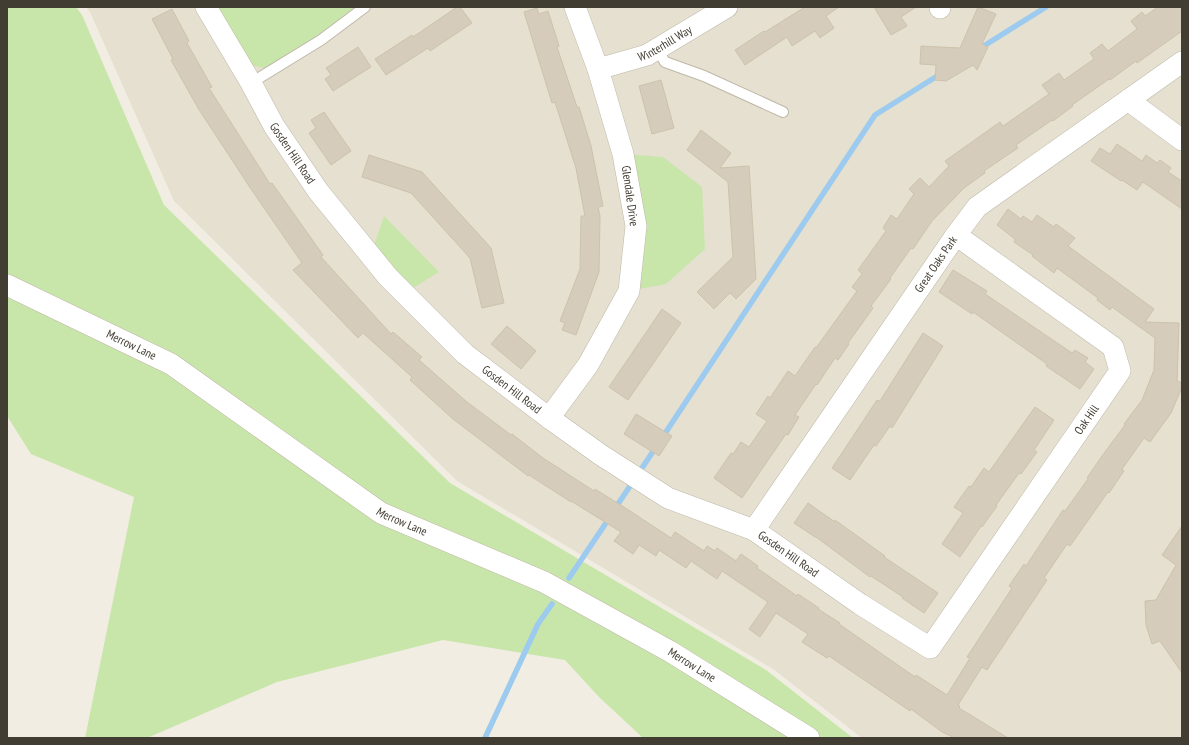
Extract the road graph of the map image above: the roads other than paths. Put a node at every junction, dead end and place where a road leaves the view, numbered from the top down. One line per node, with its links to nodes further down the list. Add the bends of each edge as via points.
1 (206, 7): 8 (street, Gosden Hill Road)
2 (364, 7): 8 (lane, via 321,40)
3 (575, 7): 7 (street, Glendale Drive)
4 (727, 7): 5 (street, Winterhill Way)
5 (657, 49): 7 (street, Winterhill Way, via 647,55); 10 (lane, via 666,62 704,76)
6 (1182, 62): 9 (street, Great Oaks Park)
7 (598, 69): 14 (street, Glendale Drive, via 623,154 636,226 629,291 588,365)
8 (251, 83): 14 (street, Gosden Hill Road, via 274,126 318,191 388,277 464,354)
9 (1128, 100): 11 (street); 12 (street, Great Oaks Park, via 977,207)
10 (783, 112)
11 (1182, 140)
12 (956, 235): 15 (street, Great Oaks Park); 16 (street, Oak Hill, via 1113,347 1120,371)
13 (7, 285): 17 (street, Merrow Lane, via 171,364 381,513 544,582 671,652)
14 (550, 418): 15 (street, Gosden Hill Road, via 600,455 668,498)
15 (754, 530): 16 (street, Gosden Hill Road, via 860,604)
16 (930, 648)
17 (809, 738)

